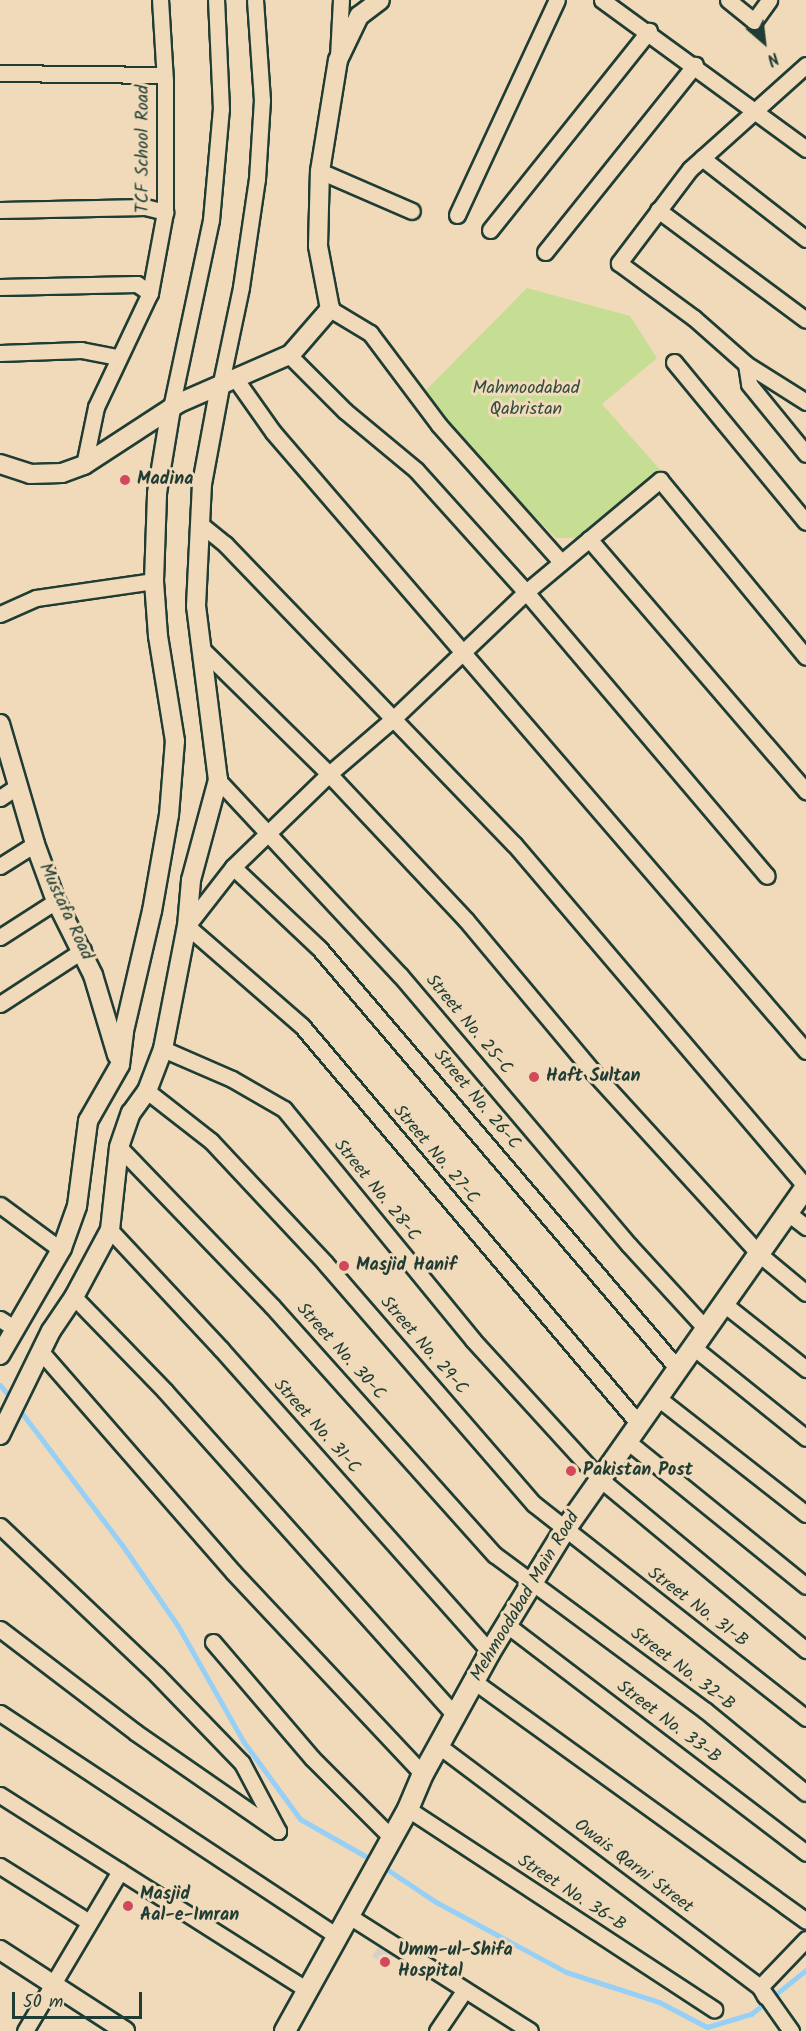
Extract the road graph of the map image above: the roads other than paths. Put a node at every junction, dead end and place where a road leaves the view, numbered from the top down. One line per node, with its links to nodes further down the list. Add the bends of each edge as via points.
1 (160, 0): 15 (street, TCF School Road)
2 (216, 0): 39 (street, via 221,109 211,220)
3 (255, 0): 37 (street, via 262,100 257,179)
4 (341, 0): 11 (street)
5 (380, 0): 11 (street, via 359,15)
6 (557, 0): 24 (street)
7 (602, 0): 10 (street)
8 (728, 0): 9 (street, via 754,21)
9 (770, 0)
10 (649, 31): 12 (street); 25 (street)
11 (338, 60): 19 (street)
12 (695, 65): 16 (street); 27 (street)
13 (806, 65): 16 (street)
14 (0, 73): 15 (street)
15 (163, 75): 23 (street, TCF School Road)
16 (756, 110): 17 (street); 18 (street)
17 (805, 147)
18 (702, 158): 21 (street); 26 (street)
19 (320, 171): 22 (street); 30 (street, via 318,246)
20 (0, 210): 23 (street, via 145,207)
21 (658, 210): 31 (street); 36 (street, via 619,263 694,318)
22 (412, 211)
23 (165, 212): 29 (street, TCF School Road)
24 (457, 215)
25 (490, 230)
26 (806, 238)
27 (545, 252)
28 (0, 287): 29 (street, via 137,284)
29 (150, 292): 34 (street, TCF School Road)
30 (330, 309): 33 (street); 46 (street, via 369,333 439,425)
31 (806, 320)
32 (0, 353): 34 (street, via 81,350)
33 (289, 356): 37 (street); 48 (street, via 345,411 416,470)
34 (118, 357): 42 (street, TCF School Road, via 96,407)
35 (674, 362): 43 (street)
36 (747, 364): 38 (street); 40 (street, via 749,384)
37 (223, 386): 39 (street); 44 (street, via 202,484); 51 (street, via 273,432)
38 (806, 402)
39 (175, 405): 42 (street); 47 (street, via 157,493)
40 (806, 454)
41 (0, 464): 42 (street, via 30,474 62,473)
42 (84, 465)
43 (806, 522)
44 (199, 523): 50 (street, via 196,606); 53 (street, via 225,544)
45 (589, 539): 46 (street); 52 (street, via 660,480); 58 (street)
46 (561, 562): 48 (street)
47 (154, 581): 49 (street, via 36,598); 72 (street, via 175,741 169,814)
48 (526, 592): 51 (street); 64 (street)
49 (0, 614)
50 (203, 650): 55 (street); 56 (street)
51 (465, 652): 53 (street); 71 (street)
52 (806, 657)
53 (394, 718): 55 (street); 75 (street, via 514,844)
54 (2, 735): 57 (street, Mustafa Road)
55 (328, 774): 60 (street); 81 (street, via 466,920 593,1072)
56 (218, 780): 60 (street, Street No. 25-C); 66 (street, via 191,880)
57 (18, 786): 59 (street); 61 (street, Mustafa Road)
58 (806, 790)
59 (0, 798)
60 (269, 832): 63 (street); 86 (street, Street No. 25-C, via 400,975 629,1245)
61 (35, 844): 62 (street); 65 (street, Mustafa Road)
62 (0, 866)
63 (233, 867): 66 (street); 90 (street, Street No. 26-C, via 319,948)
64 (767, 876)
65 (56, 902): 67 (street); 68 (street, Mustafa Road)
66 (187, 926): 70 (street); 93 (street, Street No. 27-C, via 303,1026)
67 (0, 937)
68 (83, 950): 69 (street); 72 (street, Mustafa Road)
69 (0, 1004)
70 (163, 1049): 73 (street); 97 (street, Street No. 28-C, via 232,1079 284,1109 473,1340)
71 (806, 1050)
72 (120, 1065): 80 (street, via 88,1120 77,1206)
73 (147, 1091): 74 (street, via 131,1113); 100 (street, Street No. 29-C, via 211,1141 326,1263 534,1504)
74 (118, 1147): 79 (street); 101 (street, Street No. 30-C, via 272,1306 495,1555)
75 (806, 1187): 77 (main road, Mehmoodabad Main Road)
76 (0, 1205): 80 (street)
77 (788, 1213): 78 (street); 81 (main road, Mehmoodabad Main Road)
78 (806, 1227)
79 (110, 1230): 83 (street); 107 (street, Street No. 31-C)
80 (61, 1250): 85 (street)
81 (759, 1254): 82 (street); 84 (main road, Mehmoodabad Main Road)
82 (806, 1293)
83 (74, 1297): 88 (street, via 51,1331); 110 (street, via 165,1391)
84 (724, 1304): 86 (main road, Mehmoodabad Main Road); 91 (street)
85 (7, 1323): 89 (street)
86 (706, 1329): 87 (main road, Mehmoodabad Main Road)
87 (693, 1347): 90 (main road, Mehmoodabad Main Road); 95 (street)
88 (42, 1353): 94 (street); 113 (street, via 233,1572)
89 (0, 1355)
90 (678, 1369): 92 (main road, Mehmoodabad Main Road)
91 (806, 1369)
92 (658, 1398): 93 (main road, Mehmoodabad Main Road); 98 (street)
93 (639, 1424): 96 (main road, Mehmoodabad Main Road)
94 (0, 1435)
95 (806, 1438)
96 (627, 1441): 97 (main road, Mehmoodabad Main Road); 102 (street)
97 (600, 1479): 100 (main road, Mehmoodabad Main Road); 106 (street, Street No. 28-C)
98 (806, 1514)
99 (0, 1526): 104 (street, via 157,1675 242,1763 278,1831 135,1732)
100 (564, 1531): 101 (main road, Mehmoodabad Main Road); 111 (street, Street No. 31-B)
101 (532, 1583): 103 (main road, Mehmoodabad Main Road); 114 (street, Street No. 32-B, via 706,1711)
102 (806, 1586)
103 (507, 1625): 107 (main road, Mehmoodabad Main Road); 118 (street, Street No. 33-B)
104 (0, 1629)
105 (213, 1642): 117 (street)
106 (806, 1650)
107 (490, 1652): 108 (main road, Mehmoodabad Main Road)
108 (475, 1682): 110 (main road, Mehmoodabad Main Road); 123 (street)
109 (0, 1713): 124 (street)
110 (456, 1717): 112 (main road, Mehmoodabad Main Road)
111 (806, 1718)
112 (439, 1746): 113 (main road, Mehmoodabad Main Road); 130 (street, Owais Qarni Street)
113 (423, 1774): 116 (main road, Mehmoodabad Main Road)
114 (806, 1793)
115 (0, 1795): 120 (street)
116 (408, 1809): 117 (main road, Mehmoodabad Main Road); 131 (street, Street No. 36-B)
117 (389, 1841): 121 (main road, Mehmoodabad Main Road)
118 (806, 1853)
119 (0, 1866): 122 (street)
120 (120, 1871): 122 (street); 128 (street)
121 (353, 1909): 124 (main road, Mehmoodabad Main Road); 129 (street)
122 (90, 1922): 127 (street)
123 (806, 1922)
124 (338, 1936): 128 (main road, Mehmoodabad Main Road)
125 (806, 1939): 130 (street)
126 (0, 1950): 127 (street)
127 (54, 1981): 132 (street); 133 (street)
128 (307, 1990): 134 (main road, Mehmoodabad Main Road)
129 (464, 1991): 135 (street); 136 (street)
130 (763, 1993): 137 (street, Owais Qarni Street)
131 (714, 2009)
132 (25, 2031)
133 (125, 2031)
134 (285, 2031)
135 (437, 2031)
136 (530, 2031)
137 (791, 2031)

